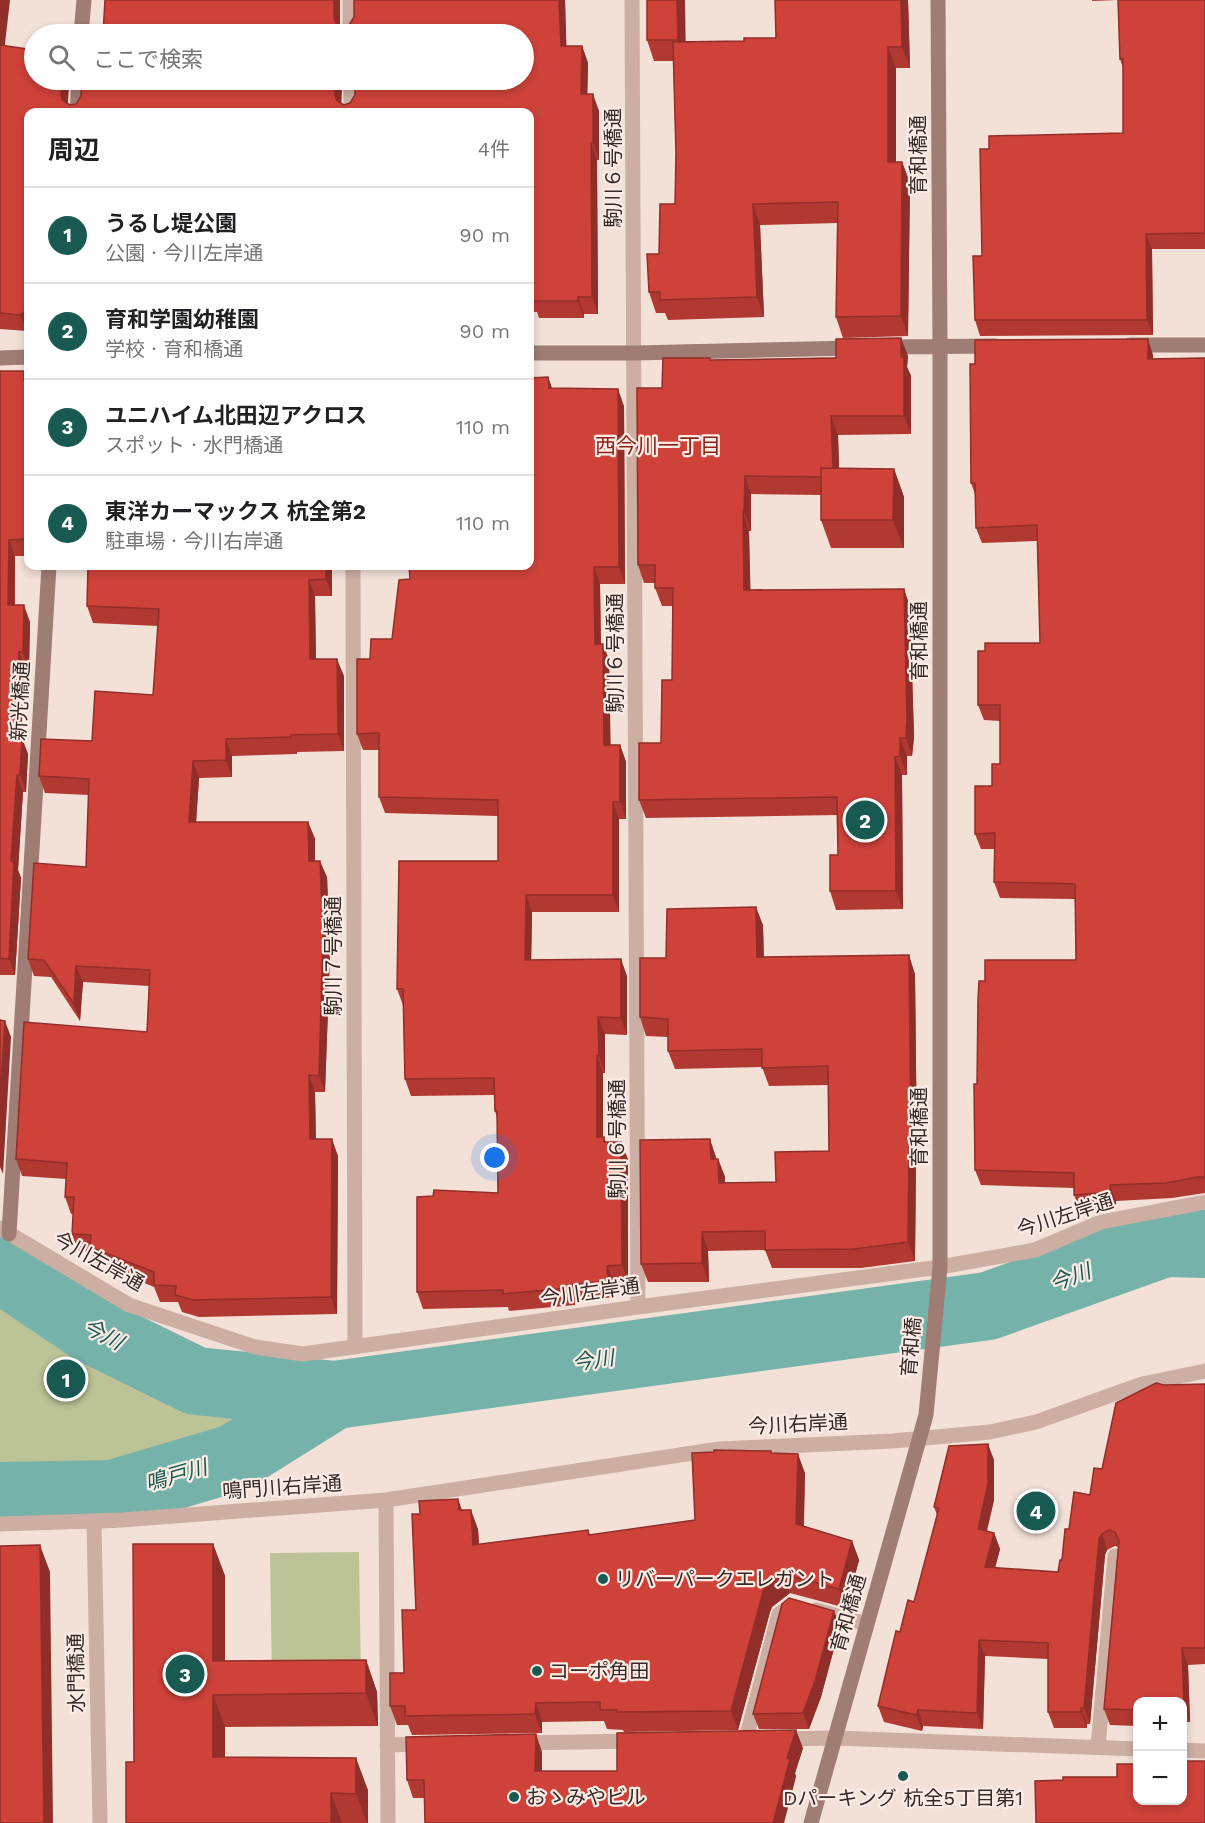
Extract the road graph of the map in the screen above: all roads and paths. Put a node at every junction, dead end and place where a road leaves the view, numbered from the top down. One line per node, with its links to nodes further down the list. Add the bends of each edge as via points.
1 (84, 0): 5 (street)
2 (350, 0): 6 (street)
3 (632, 0): 16 (street, 駒川６号橋通)
4 (938, 0): 13 (street, 育和橋通)
5 (82, 24)
6 (350, 24)
7 (78, 90): 9 (street)
8 (351, 90): 10 (street)
9 (77, 108)
10 (351, 108)
11 (1111, 345): 12 (street)
12 (1205, 345)
13 (940, 346): 14 (street); 16 (street); 23 (street, 育和橋通)
14 (1006, 346)
15 (534, 353): 16 (street)
16 (635, 353): 24 (street, 駒川６号橋通)
17 (24, 357): 18 (street)
18 (0, 358)
19 (49, 570): 22 (street, 新光橋通)
20 (353, 570): 25 (street, 駒川７号橋通)
21 (1205, 1202): 23 (street, 今川左岸通, via 1101,1222 1035,1250)
22 (4, 1231): 25 (street, 今川左岸通, via 129,1305 255,1347 303,1354)
23 (939, 1275): 24 (street, 今川左岸通); 27 (street, 育和橋)
24 (638, 1307): 25 (street, 今川左岸通)
25 (356, 1347)
26 (1205, 1371): 28 (street, 今川右岸通, via 1142,1384 1036,1422 990,1432)
27 (926, 1414): 28 (street, 育和橋通)
28 (919, 1438): 29 (street, 今川右岸通, via 719,1449); 33 (street, 育和橋通)
29 (386, 1500): 30 (street, 鳴門川右岸通); 37 (street)
30 (94, 1522): 31 (street, 鳴門川右岸通); 43 (street, 水門橋通)
31 (0, 1524)
32 (1115, 1556): 39 (street)
33 (867, 1624): 34 (street, 育和橋通); 34 (street, via 792,1604 779,1614 740,1739)
34 (835, 1738): 39 (street); 45 (street, 育和橋通)
35 (656, 1741): 36 (street)
36 (502, 1743)
37 (387, 1744): 38 (street); 44 (street)
38 (443, 1744)
39 (1098, 1747): 40 (street)
40 (1133, 1749)
41 (1187, 1750): 42 (street)
42 (1205, 1751)
43 (100, 1823)
44 (388, 1823)
45 (811, 1823)

